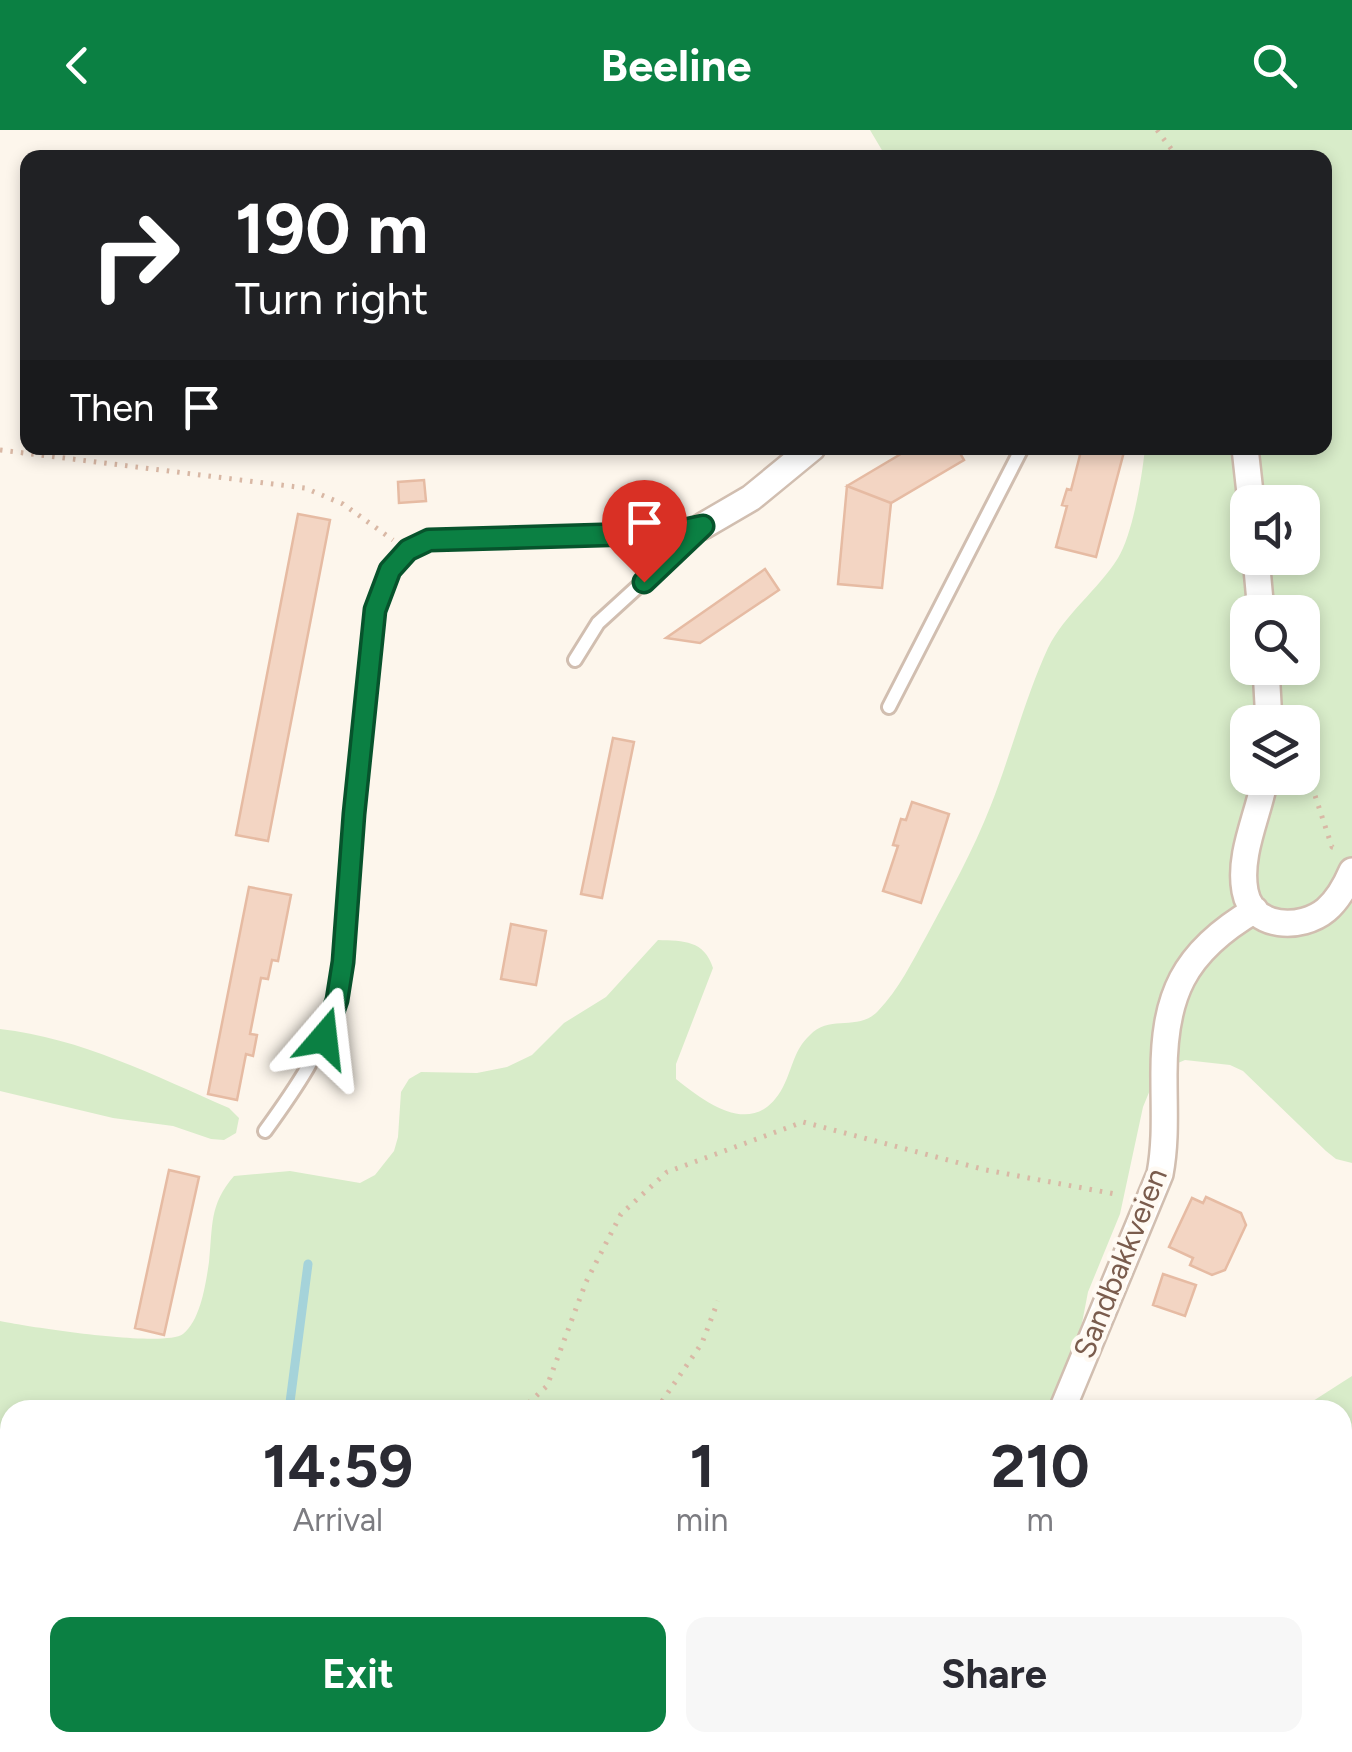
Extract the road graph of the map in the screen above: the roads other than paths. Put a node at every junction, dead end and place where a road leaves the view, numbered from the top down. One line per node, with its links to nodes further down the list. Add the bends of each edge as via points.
1 (803, 455): 5 (street)
2 (1018, 455): 7 (lane)
3 (1246, 455): 4 (street)
4 (1249, 485)
5 (703, 526): 6 (lane, via 598,623); 11 (lane, via 670,533 429,540 390,570 375,610 337,1000 324,1038)
6 (575, 660)
7 (889, 707)
8 (1261, 795): 10 (street, via 1245,866 1245,893)
9 (1352, 871): 10 (street, via 1330,907 1303,923 1278,924)
10 (1255, 910): 12 (street, Sandbakkveien, via 1204,946 1180,984 1166,1035 1160,1174)
11 (264, 1131)
12 (1066, 1400)

